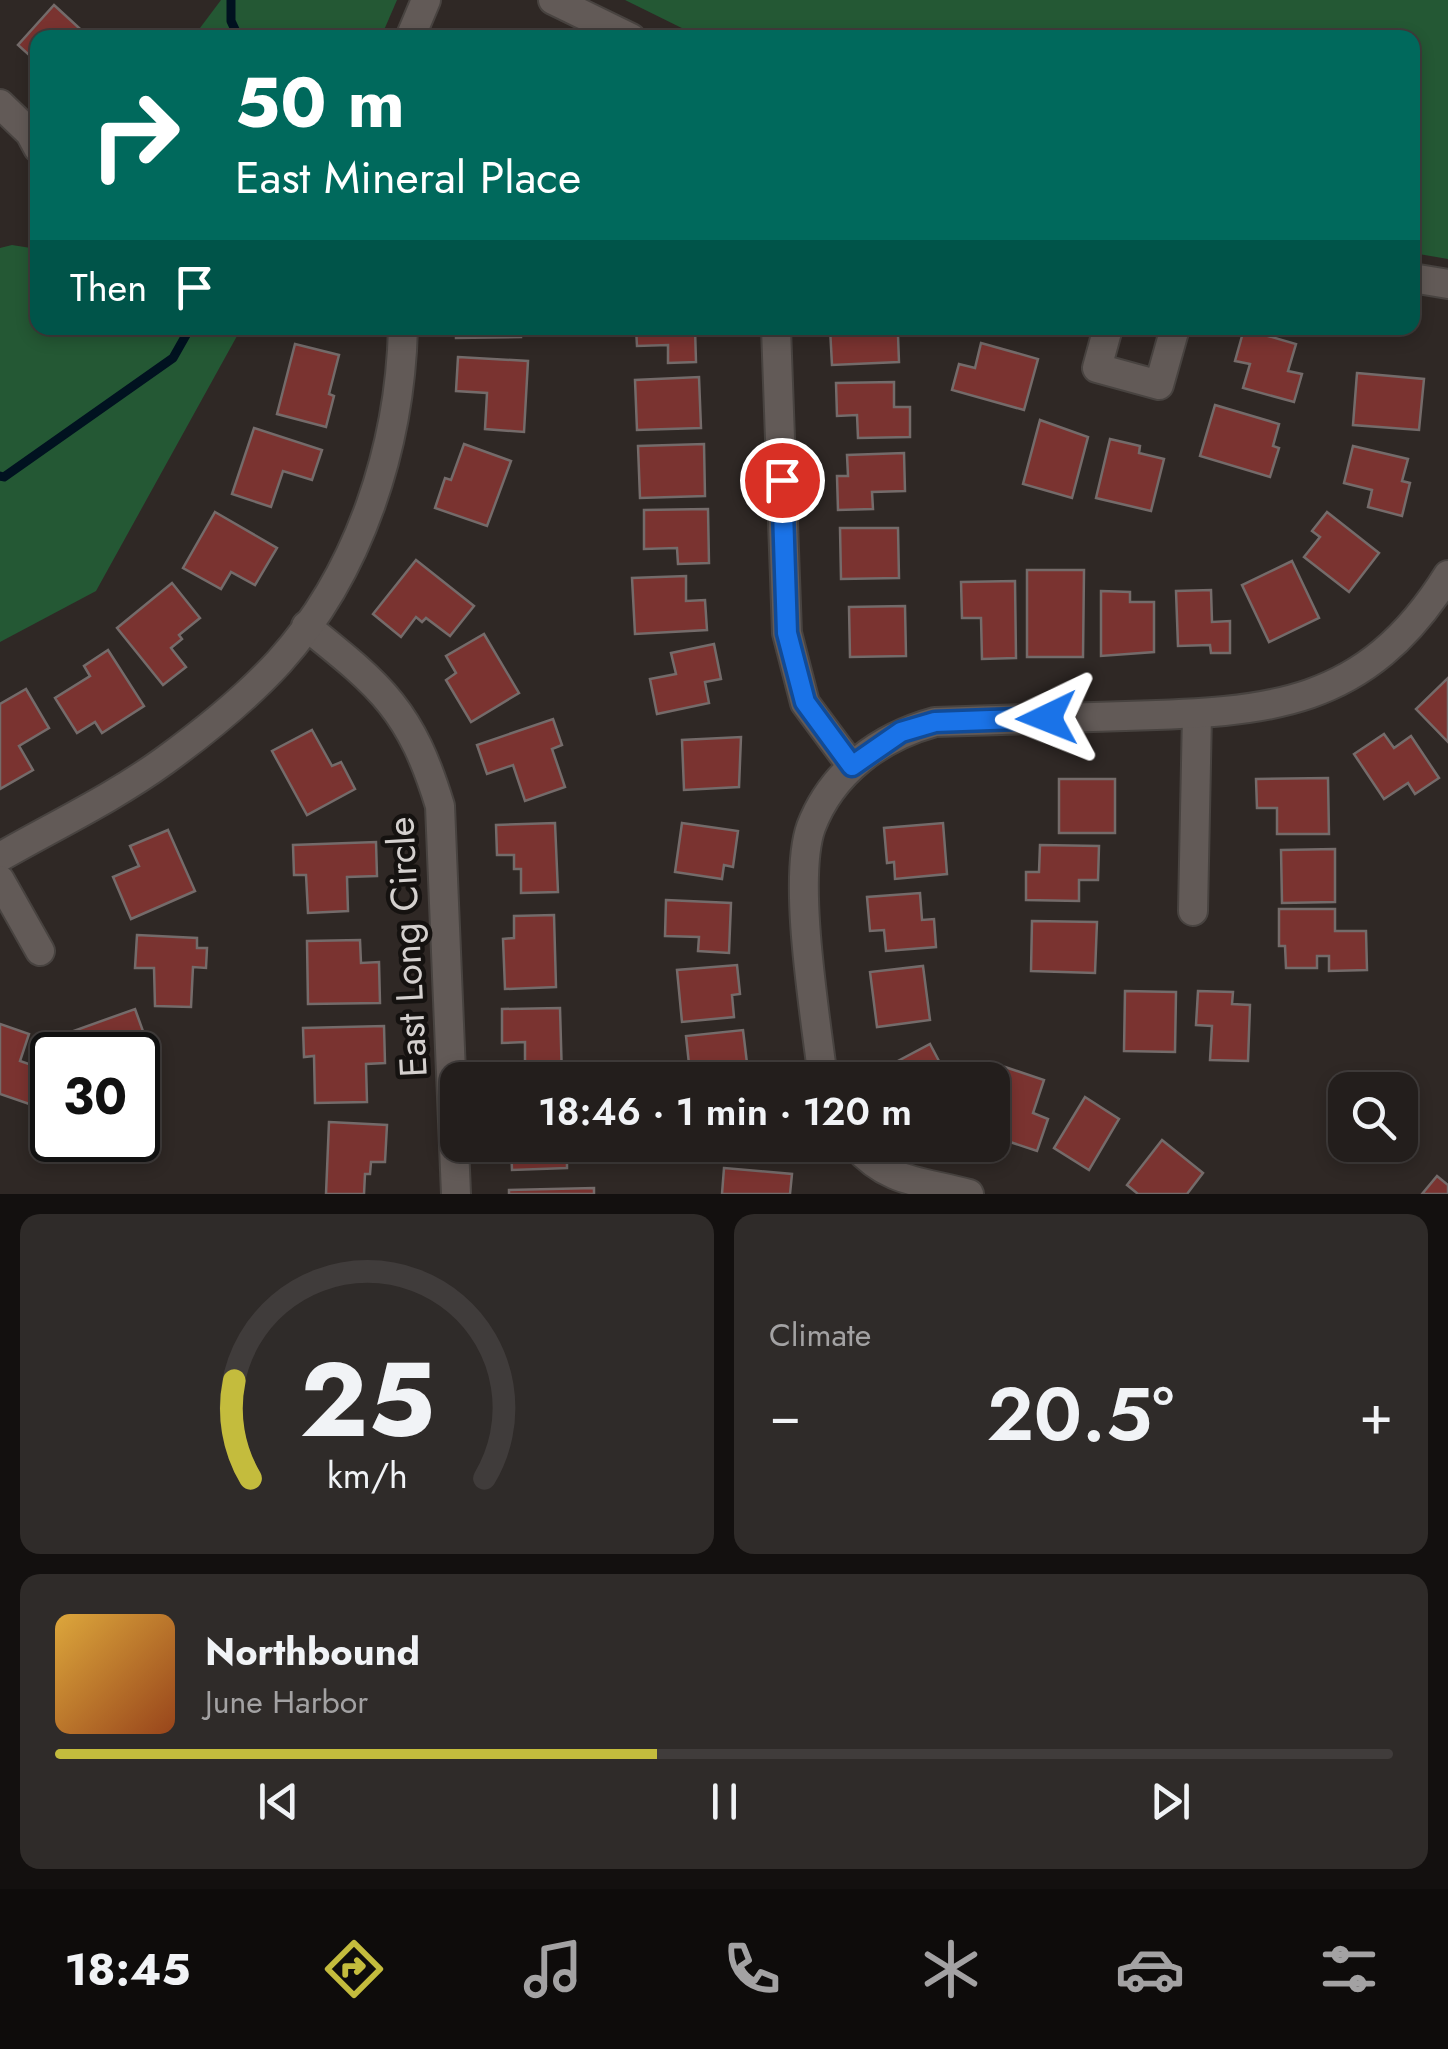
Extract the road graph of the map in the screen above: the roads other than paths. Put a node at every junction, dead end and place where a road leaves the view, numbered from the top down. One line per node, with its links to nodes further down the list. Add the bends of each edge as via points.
1 (426, 0): 3 (street)
2 (552, 0): 4 (street)
3 (413, 30)
4 (614, 30)
5 (0, 104): 6 (street)
6 (30, 133)
7 (1420, 279): 8 (street)
8 (1448, 284)
9 (404, 335): 14 (street, via 392,434 378,485 336,580)
10 (776, 335): 16 (street, via 787,633 805,702)
11 (1106, 335): 12 (street, via 1097,368 1159,385)
12 (1172, 335)
13 (1448, 575): 15 (street, via 1426,609 1370,664 1336,684 1272,706)
14 (306, 626): 17 (street, via 278,663 161,764); 24 (street, East Long Circle, via 388,696 427,763 440,806)
15 (1197, 714): 16 (street, via 935,722 901,732); 19 (street)
16 (852, 766): 21 (street, via 824,799 810,831 804,896)
17 (0, 857)
18 (0, 880): 20 (street)
19 (1194, 911)
20 (40, 952)
21 (821, 1062)
22 (870, 1162): 23 (street)
23 (885, 1184): 25 (street)
24 (456, 1194)
25 (969, 1194)

